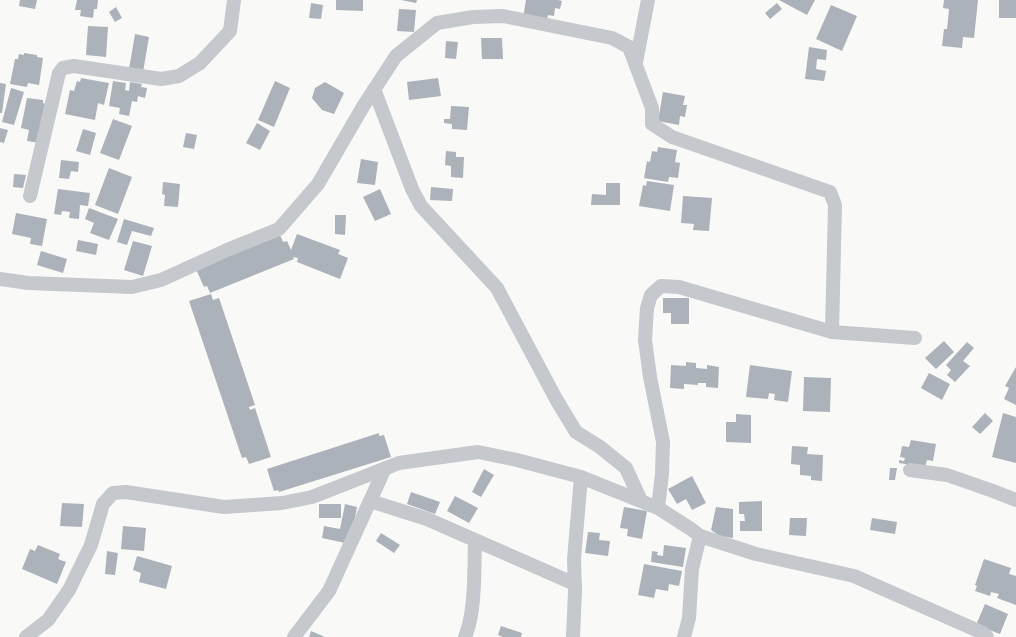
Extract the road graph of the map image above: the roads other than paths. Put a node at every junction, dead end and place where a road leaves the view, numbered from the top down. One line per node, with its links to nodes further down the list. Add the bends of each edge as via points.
1 (234, 0): 5 (street, via 230,31 200,62 179,76 161,79 74,66 63,68 59,73)
2 (648, 0): 3 (street)
3 (636, 62): 4 (street, via 629,48 612,38 503,16 473,17 437,23 396,56); 7 (street, via 652,108 652,124 672,137 830,192 835,205)
4 (374, 89): 6 (street, via 318,184 279,229 161,280 132,287 28,283); 14 (street, via 412,189 421,206 497,288 556,400 576,432 626,468)
5 (30, 196)
6 (0, 279)
7 (832, 332): 8 (street); 15 (street, via 679,288 661,286 651,295 647,308 645,340 663,442)
8 (915, 338)
9 (385, 468): 11 (street, via 399,463 478,452); 13 (street); 19 (street, via 312,497 282,503 224,507 126,492 113,493 104,504 91,546 68,590 48,620)
10 (910, 470): 12 (street, via 947,475)
11 (581, 477): 14 (street); 18 (street, via 574,559)
12 (1016, 500)
13 (370, 501): 17 (street, via 427,519); 20 (street, via 329,591)
14 (641, 501): 15 (street)
15 (658, 508): 16 (street)
16 (700, 536): 23 (street, via 692,569 689,618); 24 (street, via 756,554 854,576)
17 (475, 540): 18 (street); 21 (street, via 474,587)
18 (575, 584): 22 (street)
19 (26, 637)
20 (294, 637)
21 (465, 637)
22 (573, 637)
23 (684, 637)
24 (987, 637)

